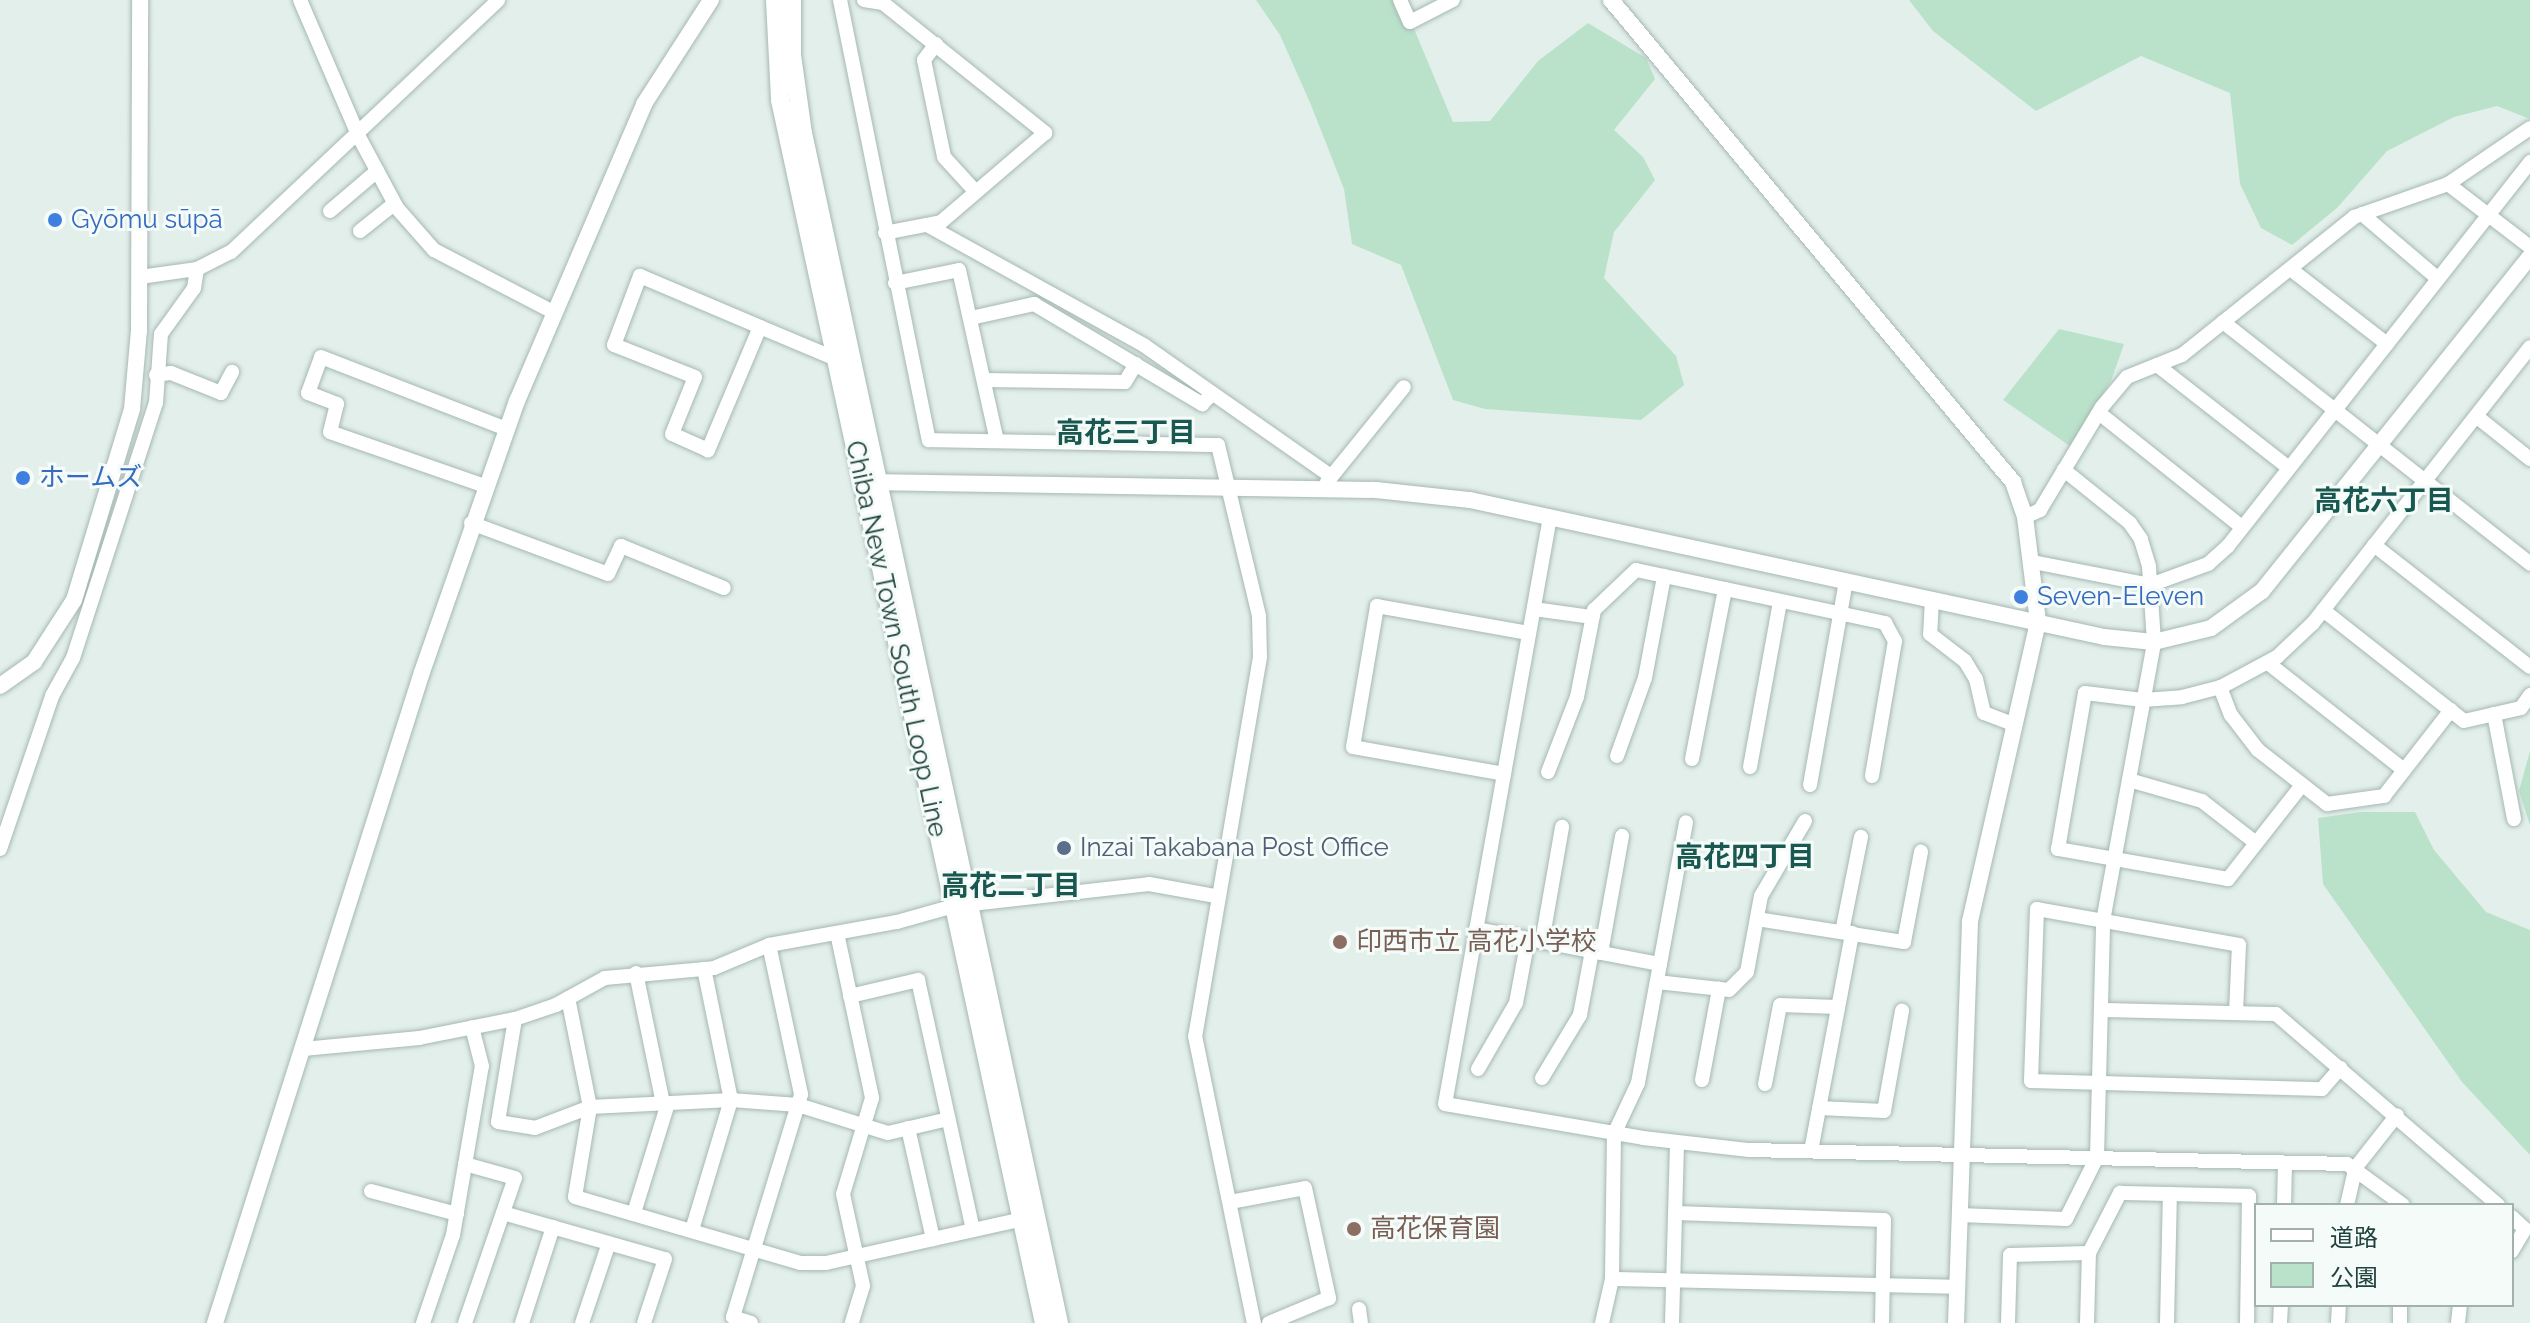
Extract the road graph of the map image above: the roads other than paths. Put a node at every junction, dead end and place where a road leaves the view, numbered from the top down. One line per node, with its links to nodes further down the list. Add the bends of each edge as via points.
1 (140, 0): 30 (street)
2 (300, 0): 14 (street)
3 (498, 0): 14 (street)
4 (711, 0): 33 (street, via 644,104)
5 (775, 0): 39 (main road, Chiba New Town South Loop Line, via 780,100)
6 (792, 0): 57 (main road, Chiba New Town South Loop Line, via 796,96)
7 (840, 0): 25 (street)
8 (864, 0): 12 (street, via 883,3)
9 (1400, 0): 10 (street, via 1410,22)
10 (1453, 0)
11 (1611, 0): 62 (street, via 2013,482)
12 (936, 44): 18 (street, via 924,60 944,157); 18 (street, via 1045,133)
13 (2530, 128): 17 (street)
14 (359, 137): 16 (street); 28 (street, via 231,252)
15 (2530, 162): 22 (street)
16 (377, 171): 19 (street); 20 (street)
17 (2448, 184): 21 (street); 22 (street)
18 (975, 191): 23 (street, via 941,222)
19 (394, 204): 24 (street); 33 (street, via 434,250)
20 (330, 211)
21 (2362, 214): 29 (street); 31 (street)
22 (2488, 215): 26 (street); 31 (street)
23 (927, 225): 25 (street); 46 (street, via 1145,346)
24 (360, 231)
25 (885, 233): 32 (street)
26 (2530, 247)
27 (2530, 257): 52 (street)
28 (197, 269): 30 (street); 43 (street, via 194,288 161,334)
29 (2293, 271): 35 (street); 37 (street)
30 (140, 277): 82 (street, via 136,373 124,443 74,600)
31 (2438, 279): 37 (street)
32 (895, 283): 34 (street, via 959,270); 51 (street, via 929,440)
33 (553, 312): 50 (street)
34 (971, 318): 40 (street, via 1034,304); 44 (street)
35 (2223, 322): 41 (street, via 2182,355); 47 (street)
36 (760, 327): 36 (street, via 640,276 614,345 695,377 672,434 708,450); 39 (street)
37 (2387, 344): 47 (street)
38 (2529, 350): 49 (street)
39 (836, 359): 57 (main road, Chiba New Town South Loop Line)
40 (1136, 364): 44 (street, via 1125,382); 46 (street, via 1202,404)
41 (2157, 365): 48 (street, via 2127,377); 54 (street)
42 (232, 372): 43 (street, via 221,393 171,373)
43 (156, 375): 111 (street, via 156,403 73,658 52,696)
44 (984, 380): 51 (street)
45 (1404, 387): 58 (street)
46 (1212, 394): 58 (street)
47 (2335, 410): 52 (street); 54 (street)
48 (2099, 413): 55 (street); 64 (street)
49 (2476, 416): 53 (street); 56 (street)
50 (507, 429): 59 (street); 59 (street, via 321,357 308,393 337,404 330,432)
51 (997, 441): 60 (street, via 1218,445)
52 (2380, 445): 56 (street); 81 (street, via 2249,602 2211,628)
53 (2530, 459)
54 (2289, 468): 64 (street)
55 (2064, 470): 62 (street, via 2040,510); 70 (street, via 2135,529 2148,556)
56 (2425, 480): 65 (street); 67 (street)
57 (871, 482): 60 (street); 115 (main road, Chiba New Town South Loop Line)
58 (1327, 482): 60 (street); 61 (street, via 1456,498)
59 (485, 486): 63 (street)
60 (1228, 491): 114 (street, via 1260,635)
61 (1550, 517): 69 (street); 75 (street)
62 (2025, 517): 66 (street)
63 (471, 523): 71 (street, via 608,574 621,546); 137 (street)
64 (2242, 527): 70 (street, via 2208,564)
65 (2374, 545): 76 (street); 84 (street)
66 (2033, 562): 70 (street); 79 (street)
67 (2530, 564)
68 (1664, 576): 72 (street); 78 (street, via 1636,570); 94 (street, via 1645,678)
69 (1846, 581): 73 (street); 77 (street)
70 (2150, 585): 81 (street)
71 (724, 588)
72 (1725, 589): 74 (street); 95 (street)
73 (1932, 599): 79 (street); 93 (street, via 1930,634 1965,661 1976,679 1984,713)
74 (1780, 602): 77 (street); 96 (street)
75 (1534, 609): 78 (street); 80 (street)
76 (2323, 610): 83 (street); 91 (street)
77 (1840, 614): 100 (street, via 1885,623 1895,641); 102 (street)
78 (1592, 617): 98 (street, via 1577,697)
79 (2038, 622): 81 (street); 93 (street)
80 (1529, 633): 99 (street); 99 (street, via 1377,606 1353,747)
81 (2154, 642): 89 (street)
82 (49, 643): 85 (street); 86 (street, via 21,674)
83 (2268, 663): 87 (street); 97 (street)
84 (2530, 667)
85 (0, 674)
86 (0, 686)
87 (2220, 687): 89 (street); 103 (street, via 2241,731)
88 (2530, 695): 90 (street)
89 (2143, 700): 101 (street); 113 (street, via 2085,693 2058,849)
90 (2525, 709): 92 (street)
91 (2451, 710): 92 (street, via 2464,721); 97 (street)
92 (2494, 714): 104 (street)
93 (2015, 725): 156 (street, via 1970,922)
94 (1617, 756)
95 (1692, 759)
96 (1750, 767)
97 (2404, 770): 103 (street, via 2384,796 2327,804)
98 (1548, 772)
99 (1504, 774): 118 (street)
100 (1872, 776)
101 (2129, 780): 110 (street, via 2202,801); 113 (street)
102 (1810, 785)
103 (2302, 785): 110 (street)
104 (2514, 819)
105 (1805, 821): 116 (street, via 1761,896)
106 (1686, 822): 124 (street)
107 (1562, 827): 121 (street)
108 (1622, 836): 123 (street)
109 (1861, 837): 120 (street)
110 (2256, 843): 113 (street, via 2228,879)
111 (0, 849)
112 (1921, 852): 120 (street, via 1904,942)
113 (2115, 859): 117 (street)
114 (1216, 896): 115 (street, via 1149,884); 163 (street, via 1195,1036)
115 (961, 905): 119 (street); 173 (main road, Chiba New Town South Loop Line)
116 (1757, 919): 120 (street); 128 (street, via 1747,972 1729,990)
117 (2103, 921): 132 (street); 134 (street, via 2239,945); 142 (street, via 2037,909 2033,934 2031,1081)
118 (1476, 929): 121 (street); 153 (street, via 1445,1104)
119 (837, 933): 122 (street); 129 (street)
120 (1847, 933): 131 (street)
121 (1535, 940): 123 (street); 139 (street, via 1516,1003)
122 (769, 945): 125 (street, via 731,964); 146 (street, via 801,1094)
123 (1596, 952): 124 (street); 140 (street, via 1580,1015)
124 (1660, 964): 127 (street)
125 (704, 969): 126 (street); 144 (street)
126 (636, 973): 130 (street, via 605,978); 145 (street)
127 (1657, 982): 128 (street); 153 (street, via 1638,1083)
128 (1719, 989): 141 (street)
129 (850, 996): 150 (street, via 918,980); 151 (street, via 872,1098)
130 (568, 998): 135 (street); 147 (street)
131 (1838, 1007): 143 (street, via 1780,1005); 148 (street)
132 (2101, 1010): 134 (street); 142 (street)
133 (1902, 1011): 148 (street, via 1884,1111)
134 (2236, 1013): 138 (street, via 2276,1014)
135 (515, 1019): 136 (street); 147 (street, via 498,1122 535,1128)
136 (472, 1027): 137 (street, via 419,1038); 159 (street, via 482,1066)
137 (303, 1049): 188 (street)
138 (2340, 1068): 142 (street, via 2322,1089); 149 (street)
139 (1478, 1069)
140 (1542, 1078)
141 (1702, 1080)
142 (2098, 1083): 157 (street)
143 (1765, 1084)
144 (731, 1100): 145 (street); 146 (street); 176 (street)
145 (666, 1103): 147 (street); 169 (street)
146 (798, 1105): 151 (street); 181 (street)
147 (590, 1107): 169 (street, via 575,1197)
148 (1819, 1108): 155 (street)
149 (2397, 1115): 160 (street); 167 (street)
150 (948, 1119): 152 (street); 177 (street)
151 (864, 1125): 152 (street, via 888,1133); 183 (street, via 843,1194)
152 (908, 1128): 178 (street)
153 (1614, 1134): 154 (street); 184 (street)
154 (1677, 1143): 155 (street); 170 (street)
155 (1811, 1151): 156 (street)
156 (1959, 1153): 157 (street); 172 (street)
157 (2097, 1157): 158 (street); 172 (street, via 2066,1219)
158 (2285, 1163): 160 (street); 164 (street)
159 (465, 1164): 168 (street, via 515,1178); 171 (street)
160 (2356, 1167): 165 (street); 166 (street)
161 (371, 1191): 171 (street)
162 (2170, 1194): 182 (street, via 2120,1193); 206 (street); 207 (street, via 2249,1196)
163 (1230, 1202): 198 (street); 199 (street, via 1305,1188 1329,1298)
164 (2284, 1203)
165 (2347, 1203)
166 (2401, 1203)
167 (2496, 1203)
168 (503, 1213): 175 (street); 190 (street)
169 (634, 1213): 176 (street)
170 (1675, 1213): 185 (street); 186 (street, via 1884,1220)
171 (457, 1214): 189 (street)
172 (1959, 1215): 187 (street)
173 (1030, 1218): 177 (street); 196 (main road, Chiba New Town South Loop Line); 197 (main road, Chiba New Town South Loop Line)
174 (2514, 1219): 180 (street, via 2525,1229)
175 (553, 1227): 179 (street); 191 (street)
176 (692, 1230): 181 (street)
177 (973, 1230): 178 (street)
178 (933, 1239): 183 (street)
179 (609, 1243): 192 (street); 193 (street, via 665,1259)
180 (2514, 1248)
181 (753, 1251): 183 (street, via 800,1263); 194 (street, via 733,1317)
182 (2089, 1253): 204 (street, via 2010,1255); 205 (street)
183 (857, 1256): 195 (street, via 863,1286)
184 (1612, 1279): 185 (street); 200 (street)
185 (1673, 1280): 186 (street); 201 (street)
186 (1882, 1285): 187 (street); 202 (street)
187 (1958, 1287): 203 (street)
188 (215, 1323)
189 (423, 1323)
190 (465, 1323)
191 (522, 1323)
192 (582, 1323)
193 (644, 1323)
194 (751, 1323)
195 (852, 1323)
196 (1044, 1323)
197 (1059, 1323)
198 (1254, 1323)
199 (1269, 1323)
200 (1602, 1323)
201 (1672, 1323)
202 (1882, 1323)
203 (1956, 1323)
204 (2008, 1323)
205 (2087, 1323)
206 (2167, 1323)
207 (2247, 1323)

